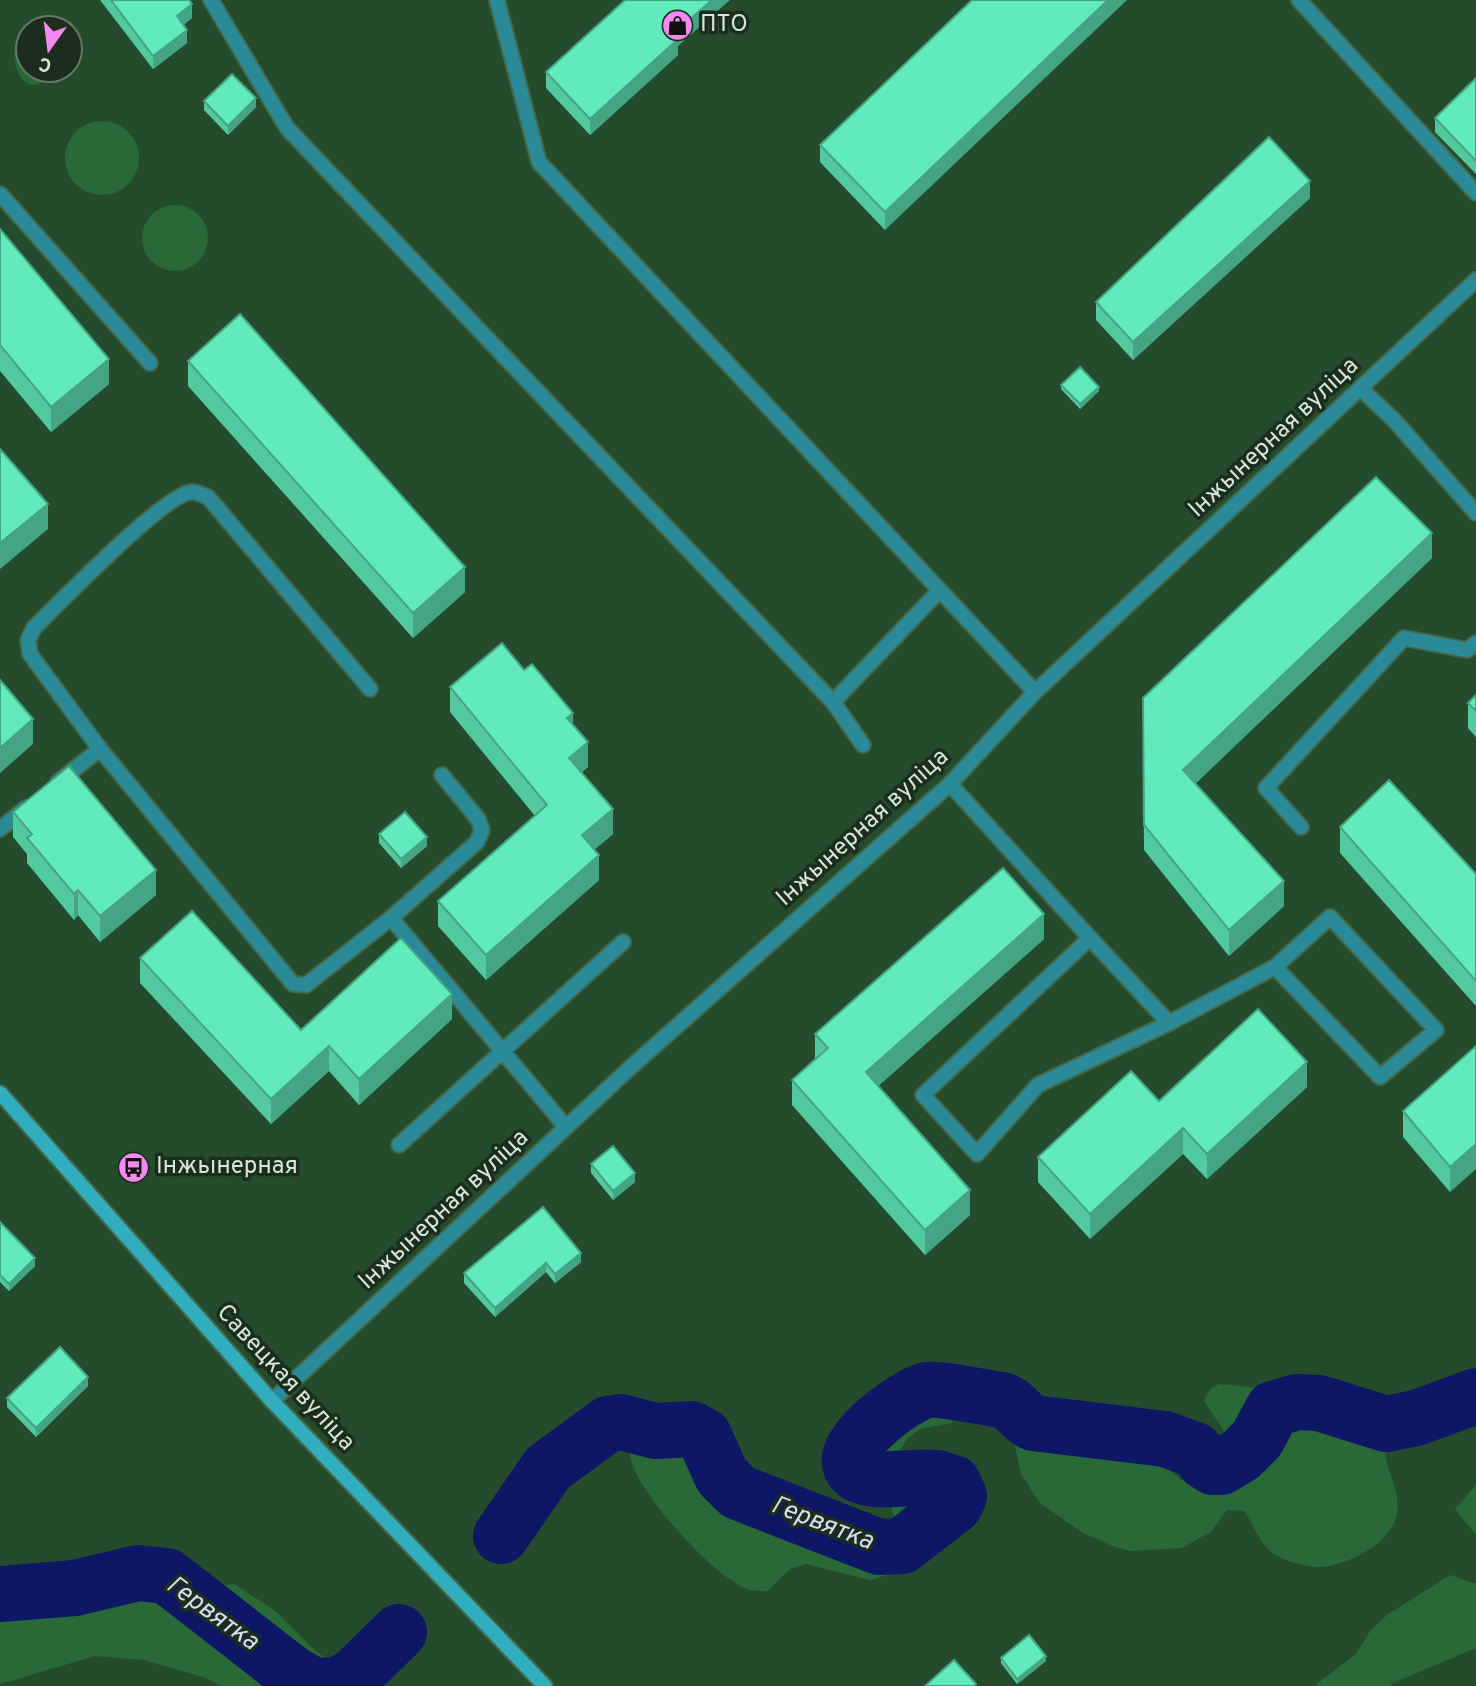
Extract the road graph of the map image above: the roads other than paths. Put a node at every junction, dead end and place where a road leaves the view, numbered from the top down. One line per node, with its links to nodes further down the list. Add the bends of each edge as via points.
1 (211, 0): 14 (street, via 287,128)
2 (497, 0): 10 (street, via 539,162)
3 (1299, 0): 4 (street)
4 (1476, 193)
5 (0, 194): 7 (street)
6 (1476, 279): 8 (street, Інжынерная вуліца)
7 (150, 363)
8 (1360, 388): 9 (street); 13 (street, Інжынерная вуліца)
9 (1476, 513)
10 (940, 590): 13 (street); 14 (street)
11 (1476, 643): 19 (street, via 1467,650 1404,638 1266,788)
12 (370, 689): 16 (street, via 208,497 192,492 176,497 108,554 34,628 29,640 30,654)
13 (1035, 692): 18 (street, Інжынерная вуліца)
14 (832, 702): 15 (street)
15 (863, 745)
16 (100, 748): 20 (street); 21 (street, via 293,984 306,985)
17 (442, 775): 21 (street, via 482,830 477,842)
18 (950, 784): 22 (street); 28 (street, Інжынерная вуліца)
19 (1301, 827)
20 (0, 829)
21 (391, 918): 26 (street)
22 (1090, 938): 25 (street); 25 (street, via 923,1094 977,1154 1038,1084)
23 (623, 942): 26 (street)
24 (1275, 967): 24 (street, via 1380,1077 1436,1030 1330,917); 25 (street)
25 (1169, 1023)
26 (502, 1052): 28 (street); 29 (street)
27 (0, 1093): 30 (main road, Савецкая вуліца)
28 (566, 1127): 30 (street, Інжынерная вуліца)
29 (399, 1145)
30 (272, 1401): 31 (main road, Савецкая вуліца)
31 (545, 1686)

